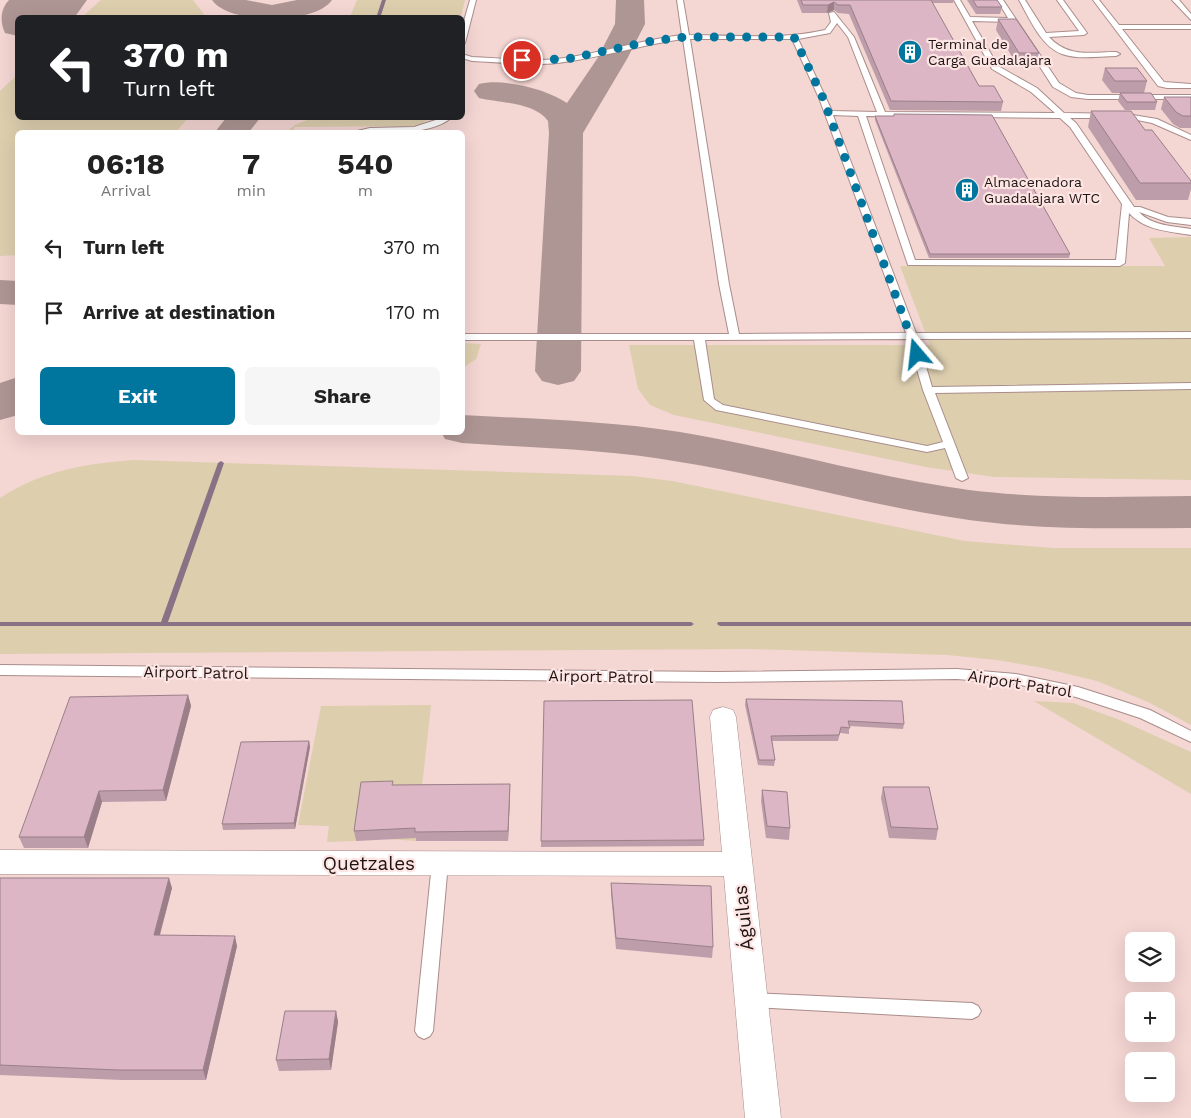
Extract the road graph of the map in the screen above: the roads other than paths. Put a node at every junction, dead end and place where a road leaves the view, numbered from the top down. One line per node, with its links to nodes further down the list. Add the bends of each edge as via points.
1 (473, 0): 14 (lane)
2 (680, 0): 16 (lane)
3 (957, 0): 10 (lane)
4 (1000, 0): 11 (lane)
5 (1022, 0): 15 (lane)
6 (1060, 0): 15 (lane, via 1084,33)
7 (1096, 0): 12 (lane)
8 (1175, 0): 9 (lane)
9 (1191, 18)
10 (967, 19): 11 (lane); 25 (lane, via 995,66)
11 (1013, 20): 21 (lane, via 1056,85 1065,92 1088,97)
12 (1118, 27): 13 (lane); 20 (lane, via 1161,84)
13 (1191, 28)
14 (465, 31)
15 (1044, 35): 18 (lane, via 1057,49 1066,53)
16 (685, 37): 17 (lane); 19 (lane, via 555,61); 38 (lane)
17 (794, 37): 22 (lane); 24 (lane, via 828,32 834,22 832,13 851,37)
18 (1116, 54)
19 (465, 57)
20 (1191, 86)
21 (1191, 97)
22 (828, 113): 23 (lane); 35 (lane)
23 (861, 114): 24 (lane); 31 (lane, via 911,264 1120,263)
24 (882, 114): 25 (lane)
25 (1063, 115): 30 (lane, via 1154,120); 31 (lane)
26 (443, 120): 29 (lane)
27 (365, 130): 28 (lane)
28 (411, 130)
29 (411, 130)
30 (1191, 138)
31 (1126, 204): 32 (lane, via 1148,214); 33 (lane, via 1142,220 1154,226)
32 (1191, 222)
33 (1191, 232)
34 (1191, 335): 35 (lane)
35 (912, 336): 38 (lane); 40 (lane)
36 (465, 337): 37 (lane)
37 (699, 337): 38 (lane); 41 (lane, via 709,400 720,408 927,449)
38 (735, 337)
39 (1191, 386): 40 (lane)
40 (928, 390): 41 (lane)
41 (949, 444): 42 (lane)
42 (962, 478)
43 (0, 670): 45 (lane, Airport Patrol, via 716,677 957,674 1016,679 1078,692 1145,714)
44 (723, 717): 48 (street, Águilas)
45 (1191, 737)
46 (0, 862): 47 (street, Quetzales)
47 (440, 863): 48 (street, Quetzales); 51 (lane)
48 (737, 864): 49 (street, Águilas)
49 (751, 1000): 50 (lane); 52 (street, Águilas)
50 (972, 1011)
51 (424, 1031)
52 (763, 1118)

